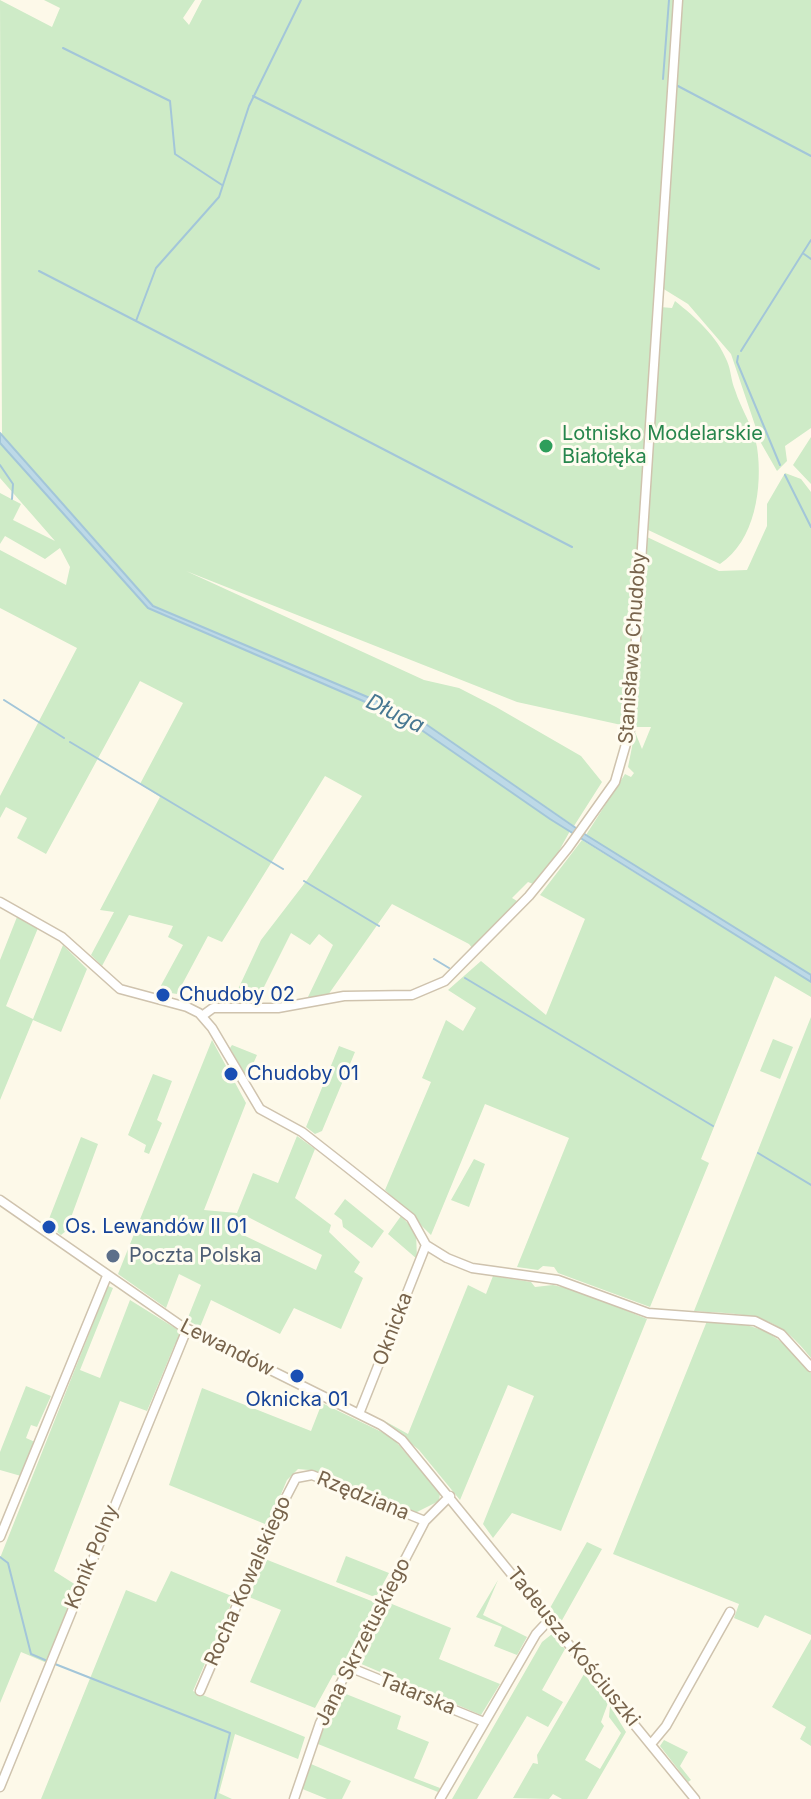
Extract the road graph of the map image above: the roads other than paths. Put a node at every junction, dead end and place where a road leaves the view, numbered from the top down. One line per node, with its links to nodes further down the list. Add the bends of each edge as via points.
1 (678, 0): 3 (street, Stanisława Chudoby, via 630,730 615,782 568,848 465,964 437,986 412,995 344,996 293,1007 213,1008)
2 (0, 902): 3 (street, via 62,937 120,989)
3 (202, 1016): 5 (street, via 260,1109 317,1143 403,1211 419,1227)
4 (0, 1200): 6 (street, Lewandów)
5 (426, 1245): 8 (street, via 459,1264 558,1280 648,1313 755,1321 781,1334); 9 (street, Oknicka)
6 (107, 1276): 7 (street, Lewandów); 13 (street)
7 (187, 1329): 9 (street, Lewandów); 20 (street, Konik Polny)
8 (811, 1367)
9 (359, 1414): 11 (street, Lewandów, via 404,1442)
10 (301, 1476): 12 (street, Rzędziana, via 312,1475); 17 (street, Rocha Kowalskiego, via 286,1494)
11 (450, 1496): 12 (street, Jana Skrzetuskiego); 15 (street, Tadeusza Kościuszki)
12 (425, 1521): 16 (street, Jana Skrzetuskiego)
13 (0, 1537)
14 (730, 1612): 19 (street)
15 (550, 1619): 18 (street); 19 (street, Tadeusza Kościuszki)
16 (349, 1667): 18 (street, Tatarska); 21 (street, Jana Skrzetuskiego, via 307,1754)
17 (200, 1691)
18 (484, 1722): 22 (street)
19 (651, 1744): 23 (street, Tadeusza Kościuszki)
20 (0, 1787)
21 (294, 1799)
22 (440, 1799)
23 (695, 1799)

